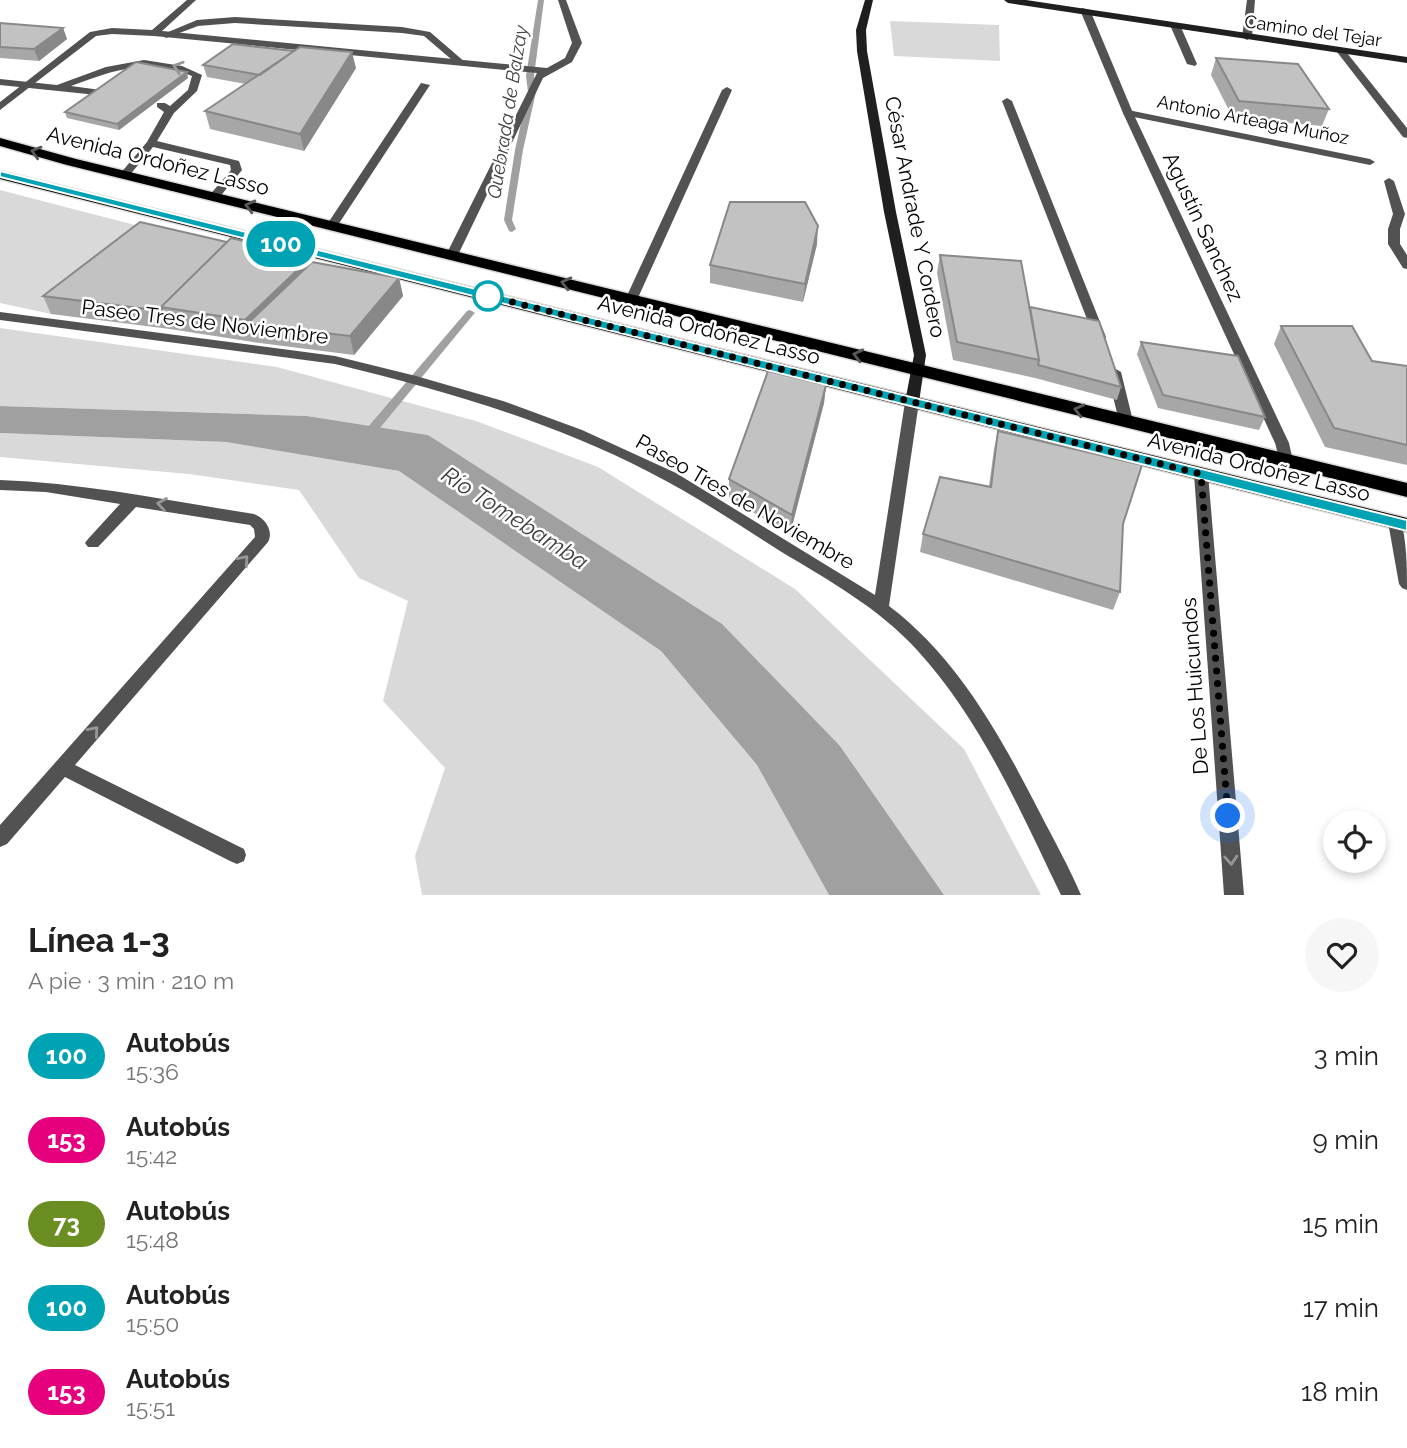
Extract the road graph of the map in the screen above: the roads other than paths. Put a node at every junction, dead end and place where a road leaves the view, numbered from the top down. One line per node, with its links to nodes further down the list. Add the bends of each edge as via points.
1 (192, 0): 8 (street)
2 (562, 0): 15 (street, via 577,43 569,60)
3 (869, 0): 38 (street, César Andrade Y Cordero, via 861,30 862,51)
4 (1008, 0): 6 (street, Camino del Tejar)
5 (1251, 0): 10 (street)
6 (1085, 10): 7 (street, Camino del Tejar); 24 (street, Agustín Sanchez)
7 (1175, 25): 10 (street, Camino del Tejar); 14 (street)
8 (154, 33): 9 (street); 17 (street, via 93,34)
9 (166, 35): 13 (street); 13 (street, via 197,23 235,20 378,28 427,34)
10 (1247, 37): 11 (street, Camino del Tejar)
11 (1340, 50): 12 (street, Camino del Tejar); 25 (street)
12 (1407, 60)
13 (461, 63): 15 (street)
14 (1192, 64)
15 (541, 72): 34 (street)
16 (0, 82): 17 (street)
17 (28, 85): 19 (street); 23 (street)
18 (425, 85): 33 (street)
19 (58, 88): 21 (street); 27 (street, one-way to 19, via 165,108 189,95 197,75 178,66 136,63)
20 (727, 90): 36 (street)
21 (97, 92)
22 (1007, 101): 40 (street, via 1117,380)
23 (0, 107)
24 (1129, 113): 28 (street, Antonio Arteaga Muñoz); 41 (street, Agustín Sanchez, via 1283,443)
25 (1407, 135)
26 (0, 142): 30 (main road, Avenida Ordoñez Lasso, one-way to 26)
27 (151, 143): 30 (street); 32 (street, via 235,163 234,176)
28 (1370, 162)
29 (0, 174): 39 (main road, Avenida Ordoñez Lasso)
30 (124, 175): 32 (main road, Avenida Ordoñez Lasso)
31 (1389, 181): 35 (street, via 1399,214 1395,244)
32 (214, 197): 33 (main road, Avenida Ordoñez Lasso, one-way to 32)
33 (332, 226): 34 (main road, Avenida Ordoñez Lasso)
34 (452, 255): 36 (main road, Avenida Ordoñez Lasso, one-way to 34)
35 (1407, 265)
36 (631, 300): 38 (main road, Avenida Ordoñez Lasso, one-way to 36)
37 (0, 316): 49 (street, Paseo Tres de Noviembre, via 335,360 530,416 655,469)
38 (919, 370): 39 (street, César Andrade Y Cordero); 40 (main road, Avenida Ordoñez Lasso, one-way to 38)
39 (912, 402): 42 (main road, Avenida Ordoñez Lasso); 49 (street, César Andrade Y Cordero)
40 (1126, 421): 41 (main road, Avenida Ordoñez Lasso)
41 (1286, 461): 44 (main road, Avenida Ordoñez Lasso)
42 (1201, 474): 46 (main road, Avenida Ordoñez Lasso); 54 (street, De Los Huicundos, one-way to 54)
43 (0, 485): 45 (street)
44 (1407, 491)
45 (133, 500): 47 (street); 50 (street, one-way to 45, via 263,538 262,528 254,520)
46 (1401, 524): 48 (street)
47 (93, 542)
48 (1407, 584)
49 (881, 608): 53 (street, Paseo Tres de Noviembre, via 923,645 956,685 1010,774)
50 (62, 767): 51 (street); 52 (street)
51 (0, 838)
52 (237, 855)
53 (1071, 895)
54 (1234, 895)

